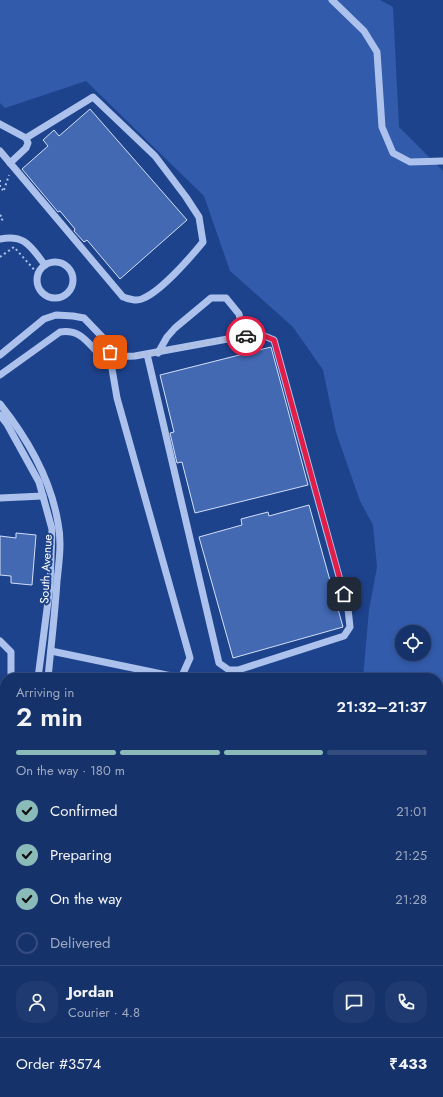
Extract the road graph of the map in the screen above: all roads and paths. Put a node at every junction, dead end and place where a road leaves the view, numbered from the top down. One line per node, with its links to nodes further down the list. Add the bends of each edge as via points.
1 (332, 0): 5 (street, via 364,30 377,52 382,127 393,152 410,162)
2 (0, 124): 3 (street)
3 (26, 138): 6 (street, via 26,148); 6 (street, via 93,98 155,156 199,217 203,242 186,263 143,299 123,297)
4 (0, 151): 6 (street)
5 (443, 161)
6 (13, 166): 7 (path, via 4,190 0,188)
7 (0, 180)
8 (0, 214): 9 (path, via 3,218)
9 (0, 224)
10 (0, 239): 12 (street, via 12,236 23,240)
11 (0, 257): 13 (path, via 14,247)
12 (45, 265): 13 (street); 13 (street, via 56,262 66,266 72,276 68,292 57,298 46,295 38,286)
13 (38, 274)
14 (244, 336): 15 (street); 15 (street, via 239,314 226,298 211,298 175,328); 17 (street, via 262,335 274,340 348,609 350,627 344,636 238,670 229,670 218,663)
15 (158, 353): 17 (street)
16 (0, 354): 18 (street, via 44,319 64,315 84,318 109,344)
17 (147, 354): 18 (street)
18 (109, 356): 19 (street, via 100,355 73,331 60,332); 30 (street, via 117,398 190,658)
19 (0, 375)
20 (0, 404): 25 (street, South Avenue, via 16,425 41,470 58,524 60,553)
21 (0, 415): 22 (street, via 39,482)
22 (43, 496): 23 (street); 27 (street, via 52,529 50,586)
23 (0, 498)
24 (0, 641): 26 (street, via 11,652)
25 (51, 651): 28 (street, South Avenue); 29 (street)
26 (11, 673)
27 (39, 673)
28 (49, 673)
29 (157, 673)
30 (183, 673)

